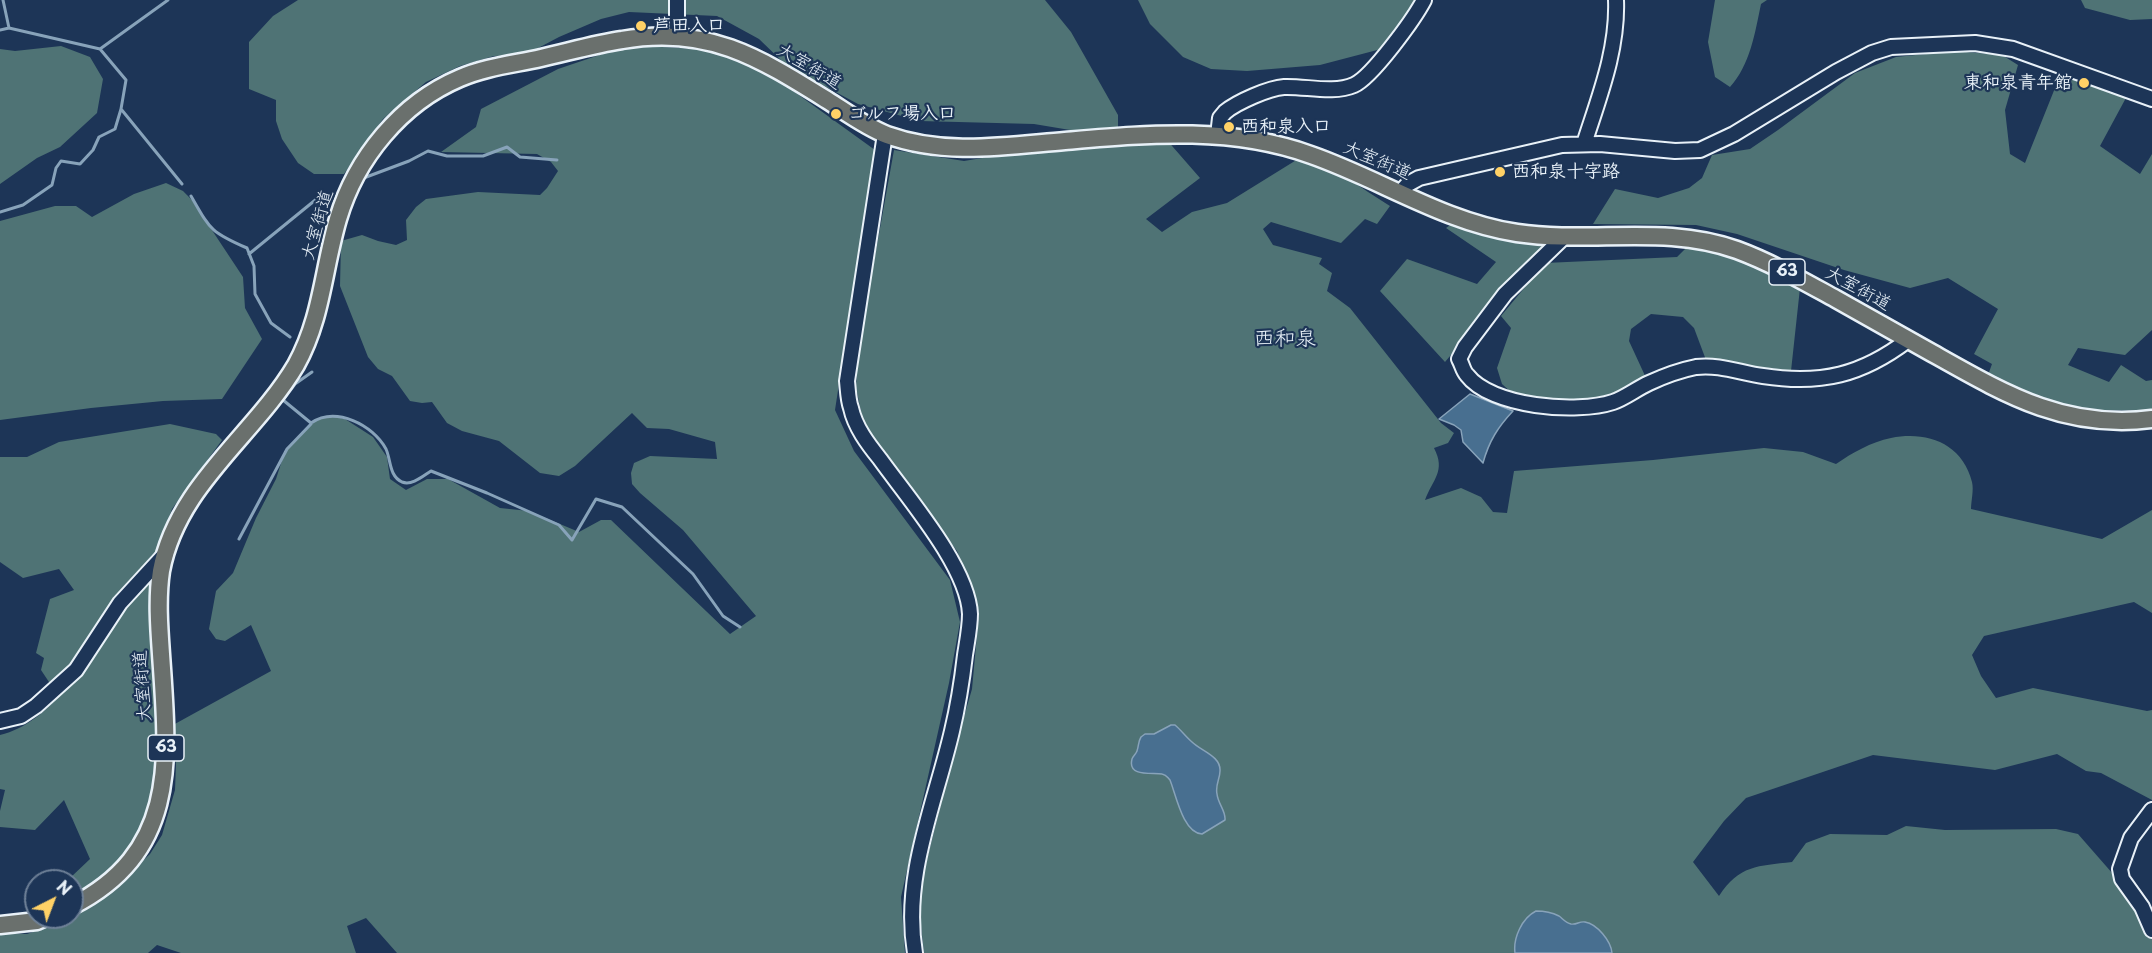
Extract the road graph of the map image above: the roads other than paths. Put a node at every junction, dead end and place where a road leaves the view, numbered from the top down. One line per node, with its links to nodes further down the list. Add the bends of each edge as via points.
1 (678, 0): 4 (street)
2 (1425, 0): 7 (street, via 1407,28 1361,81 1347,87 1271,90 1225,112 1220,118)
3 (1616, 0): 8 (street, via 1614,41)
4 (677, 36): 6 (main road, 大室街道 / 63, via 740,50); 13 (main road, 大室街道 / 63, via 620,40 460,78 433,93 386,131 352,179 338,218 314,326 300,357 279,390 185,507)
5 (2152, 99): 8 (street, via 1994,44 1891,47 1836,72 1734,134 1700,150)
6 (885, 134): 7 (main road, 大室街道 / 63, via 930,145 971,149 1133,135); 20 (street, via 847,381 851,409 866,440 950,559 964,584 970,614 961,693 913,891)
7 (1218, 135): 9 (main road, 大室街道 / 63, via 1307,153)
8 (1584, 144): 9 (street, via 1562,145 1419,178)
9 (1400, 193): 10 (main road, 大室街道 / 63, via 1473,223 1519,233)
10 (1565, 236): 11 (main road, 大室街道 / 63, via 1653,235 1726,246 1772,264); 11 (street, via 1505,294 1459,359 1466,375 1491,393 1537,406 1586,408 1616,401 1648,383 1695,367 1717,367 1764,377 1844,375 1888,355)
11 (1908, 340): 12 (main road, 大室街道 / 63, via 2040,409 2105,421)
12 (2152, 419)
13 (166, 553): 14 (street, via 120,603 75,670 36,706 21,716); 16 (main road, 大室街道 / 63, via 158,613 166,740 161,800 143,844 104,888)
14 (0, 721)
15 (2152, 810): 19 (street, via 2131,838 2120,869)
16 (84, 899)
17 (24, 922): 18 (main road)
18 (0, 925)
19 (2152, 930)
20 (915, 953)

